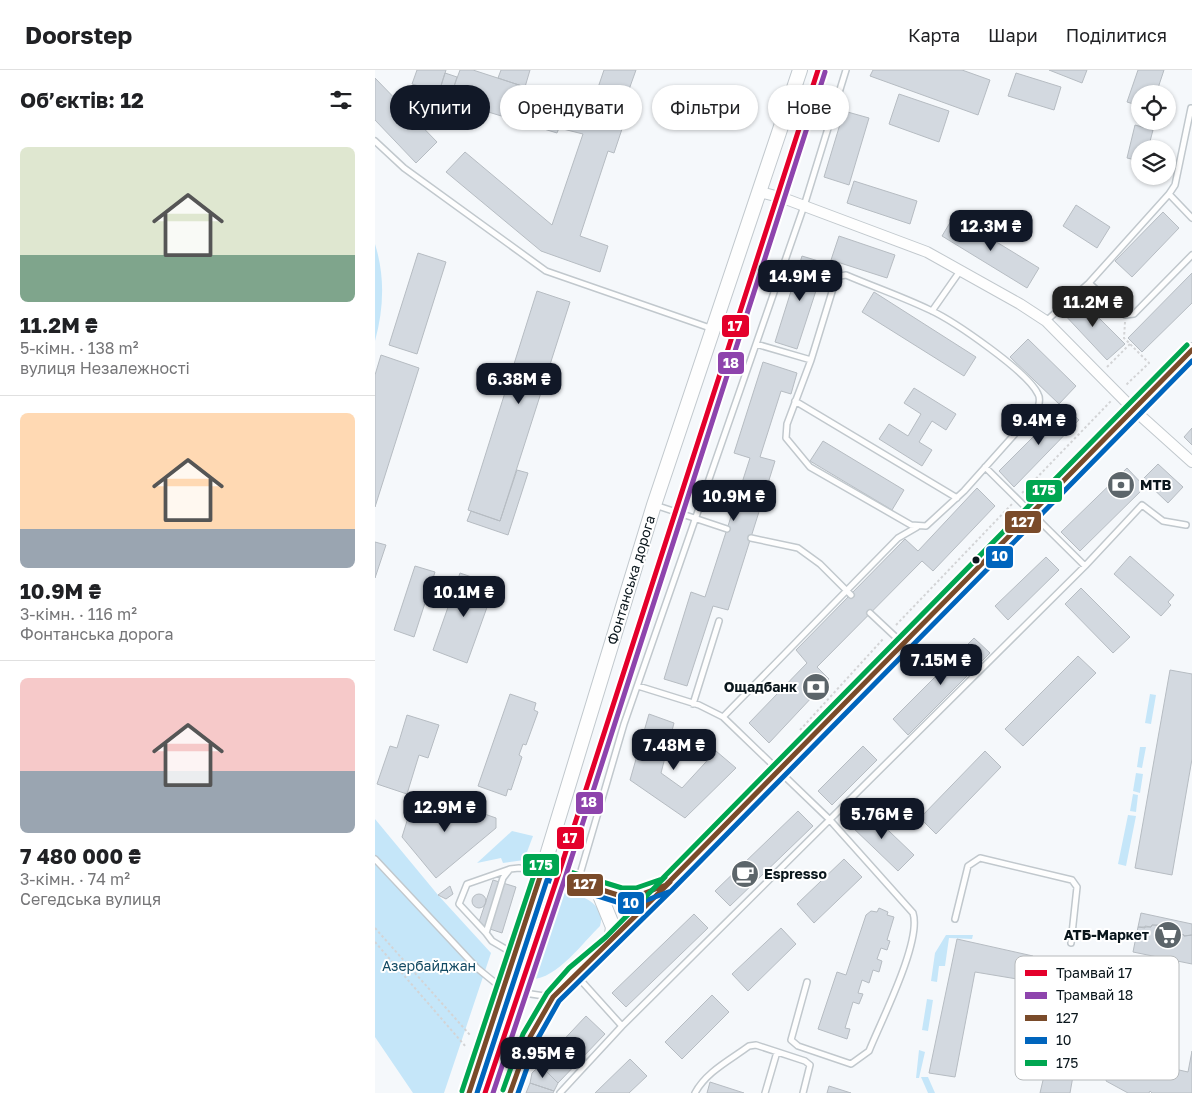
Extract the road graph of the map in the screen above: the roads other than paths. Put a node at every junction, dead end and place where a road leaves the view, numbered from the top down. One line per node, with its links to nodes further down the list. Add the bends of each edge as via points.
1 (800, 70): 5 (main road, Фонтанська дорога)
2 (846, 70): 7 (lane)
3 (1191, 108): 6 (lane, via 1175,185)
4 (375, 141): 14 (lane, via 404,168 546,271)
5 (760, 192): 7 (street); 14 (main road, Фонтанська дорога)
6 (1169, 194): 8 (lane); 11 (lane)
7 (803, 206): 10 (street, via 927,252); 15 (lane)
8 (1192, 218)
9 (1192, 255): 11 (lane, via 1134,314 1125,315)
10 (961, 271): 12 (lane); 13 (street)
11 (1089, 283): 13 (lane)
12 (932, 311): 17 (lane, via 846,275 840,276 835,282); 21 (lane, via 982,342 1009,364 1037,392 1040,400 1038,408)
13 (1046, 322): 19 (street)
14 (714, 330): 23 (main road, Фонтанська дорога)
15 (756, 344): 17 (lane); 25 (lane)
16 (1192, 350): 19 (main road)
17 (811, 360): 18 (lane)
18 (795, 402): 22 (lane); 27 (lane, via 786,438 810,467)
19 (1133, 409): 20 (street); 24 (main road)
20 (1192, 462)
21 (985, 468): 22 (lane); 24 (lane)
22 (957, 498): 27 (lane, via 927,526)
23 (654, 505): 25 (lane); 43 (main road, Фонтанська дорога)
24 (1031, 513): 30 (lane); 35 (main road)
25 (696, 519): 28 (lane); 36 (lane)
26 (1186, 526): 30 (lane, via 1163,521 1142,505)
27 (917, 527): 31 (lane, via 898,538)
28 (727, 530)
29 (751, 538): 31 (lane, via 798,548)
30 (1085, 566): 40 (lane)
31 (847, 590): 32 (lane); 38 (lane)
32 (851, 595)
33 (870, 614): 35 (lane)
34 (719, 621): 37 (lane)
35 (903, 643): 39 (main road)
36 (637, 686): 37 (lane); 44 (lane)
37 (693, 704): 38 (lane)
38 (723, 717): 39 (lane)
39 (779, 770): 40 (lane); 45 (main road)
40 (829, 819): 53 (lane, via 913,913 916,922 912,945 869,1051 851,1064 798,1046 791,1040); 56 (lane)
41 (375, 859): 54 (lane, via 477,968)
42 (510, 869): 43 (lane); 48 (lane, via 503,878); 48 (lane, via 467,884 459,904)
43 (542, 871): 44 (main road); 51 (main road, Фонтанська дорога)
44 (578, 882): 46 (main road)
45 (666, 885): 46 (main road, via 637,896 621,896); 49 (main road)
46 (597, 888): 49 (main road, via 613,927)
47 (955, 919): 50 (lane, via 968,866 980,858 1072,880 1077,887)
48 (486, 933): 51 (lane, via 492,941)
49 (611, 942): 52 (main road)
50 (1071, 943)
51 (515, 955): 54 (main road, Фонтанська дорога)
52 (575, 974): 55 (main road); 56 (lane)
53 (807, 982)
54 (504, 990): 55 (lane); 58 (main road, Фонтанська дорога)
55 (553, 997): 59 (main road, via 530,1037)
56 (622, 1026): 60 (lane)
57 (777, 1052): 61 (lane, via 749,1046 709,1074); 62 (lane); 63 (lane, via 810,1065)
58 (469, 1093)
59 (510, 1093)
60 (560, 1093)
61 (695, 1093)
62 (765, 1093)
63 (803, 1093)

